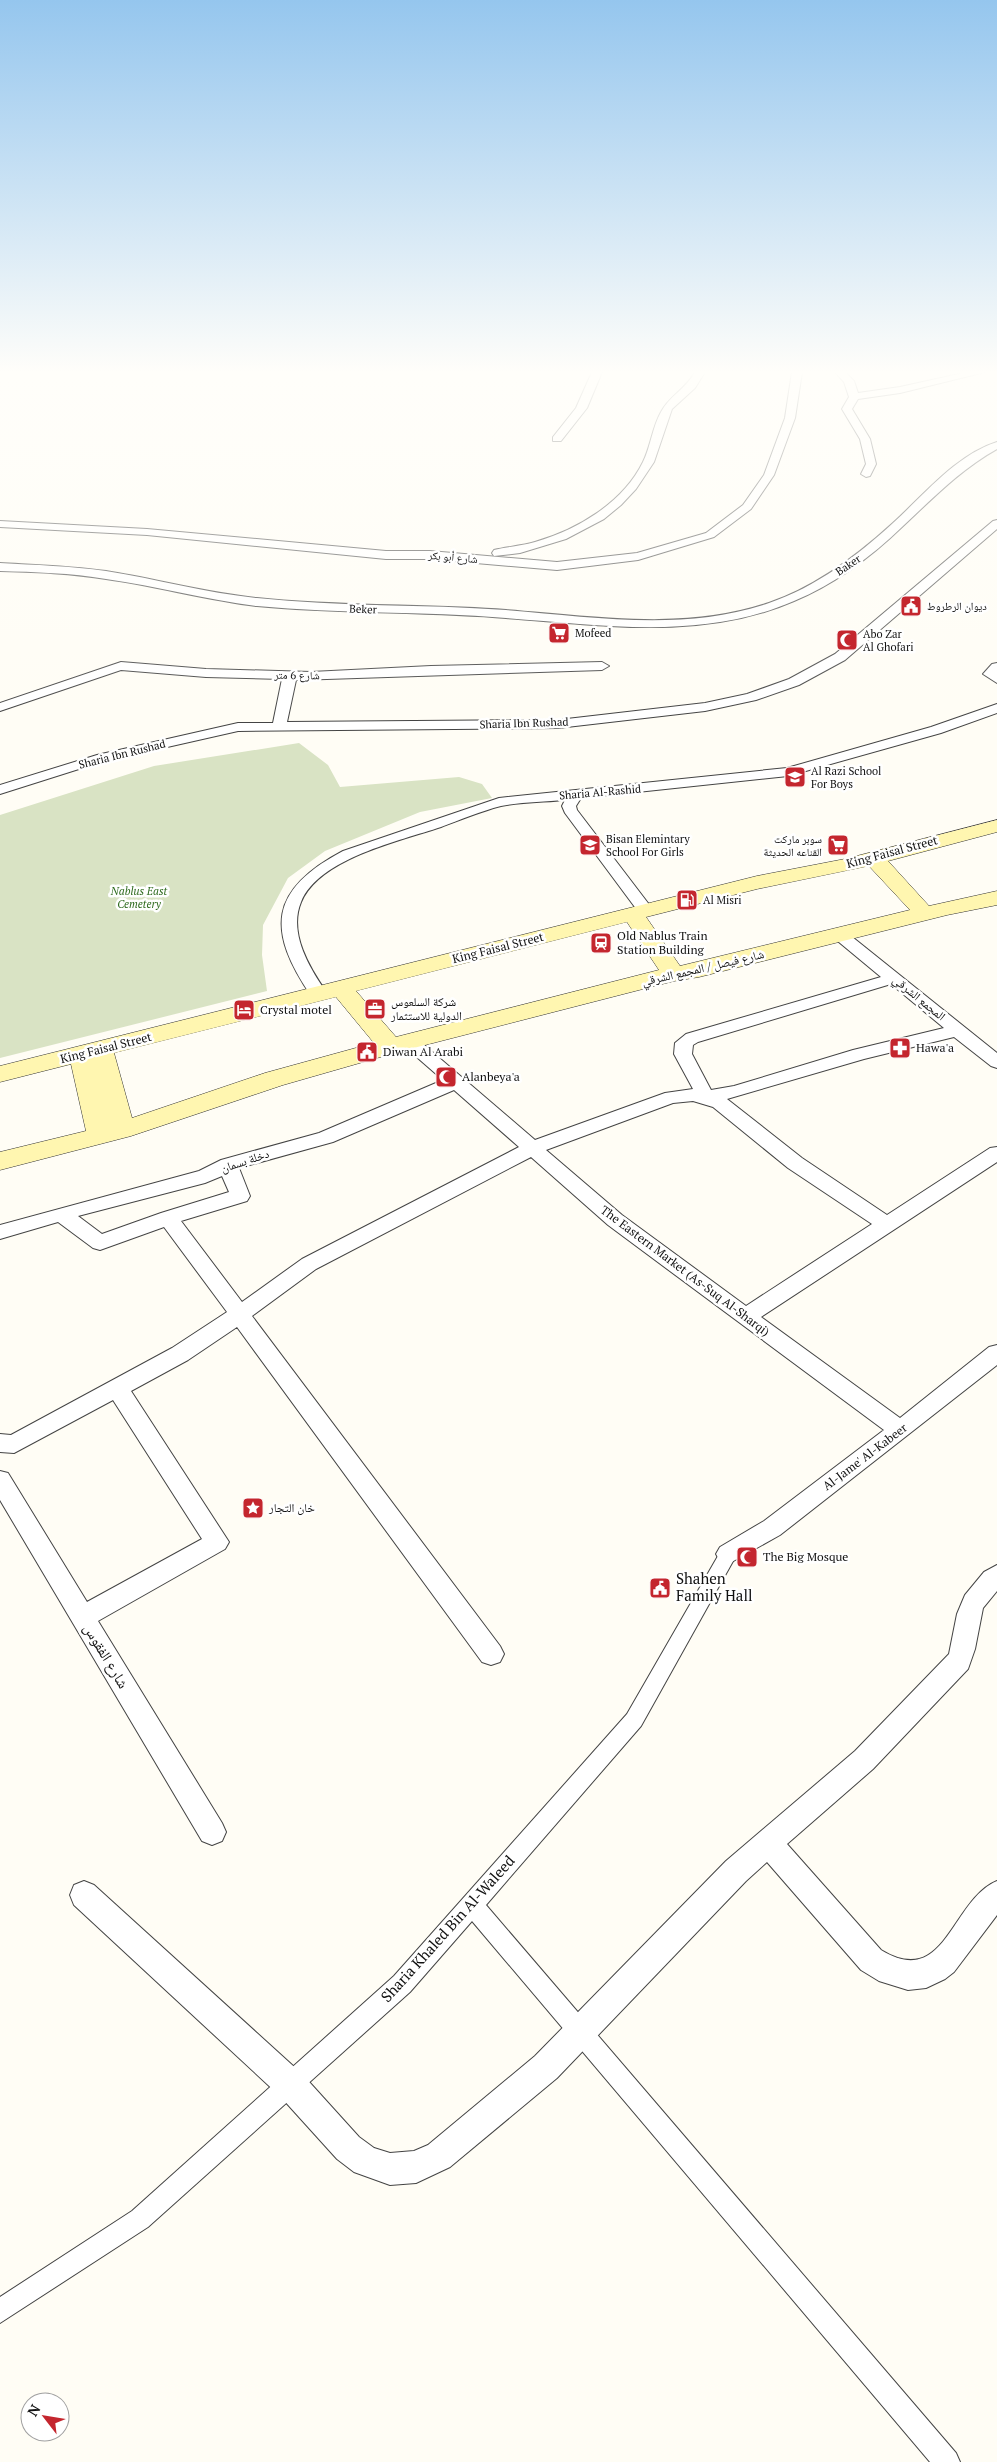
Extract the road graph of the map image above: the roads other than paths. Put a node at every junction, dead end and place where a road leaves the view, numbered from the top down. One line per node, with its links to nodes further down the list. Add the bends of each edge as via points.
1 (631, 487): 6 (street, via 604,514 583,529 533,547)
2 (761, 487): 6 (street, شارع أبو بكر, via 747,507 710,535 644,555 557,566)
3 (937, 487): 7 (street, Baker, via 872,549 833,576 775,605 712,621 611,624 504,614 294,605 215,596 76,571)
4 (997, 523): 14 (street, Sharia Ibn Rushad, via 840,657 794,682 751,697 705,707 558,724)
5 (0, 524): 6 (street, شارع أبو بكر, via 147,532 386,555)
6 (462, 558)
7 (0, 567)
8 (602, 666): 10 (street, شارع 6 متر)
9 (997, 667): 11 (street, via 990,674)
10 (290, 676): 12 (street, شارع 6 متر, via 121,666); 14 (street)
11 (997, 679)
12 (0, 707)
13 (997, 708): 16 (street, Sharia Al-Rashid, via 936,730 788,772)
14 (280, 726): 15 (street, Sharia Ibn Rushad, via 238,727 97,759)
15 (0, 790)
16 (576, 794): 20 (street, via 570,810); 25 (street, Sharia Al-Rashid, via 499,802 348,854 324,867 305,883 293,902 289,931 303,971)
17 (997, 826): 18 (main road, King Faisal Street)
18 (873, 857): 20 (main road, King Faisal Street); 21 (main road)
19 (997, 898): 21 (main road, شارع فيصل / المجمع الشرقي)
20 (643, 912): 23 (main road, via 655,944); 25 (main road, King Faisal Street)
21 (925, 914): 22 (main road, شارع فيصل / المجمع الشرقي)
22 (840, 935): 23 (main road, شارع فيصل / المجمع الشرقي); 24 (street, المجمع الشرقي)
23 (679, 973): 27 (main road, شارع فيصل / المجمع الشرقي)
24 (894, 978): 26 (street, المجمع الشرقي); 32 (street, via 686,1041 682,1054)
25 (329, 990): 27 (main road); 28 (main road, King Faisal Street)
26 (959, 1030): 29 (street, المجمع الشرقي); 32 (street, via 859,1054 736,1092)
27 (400, 1044): 31 (street, The Eastern Market (As-Suq Al-Sharqi)); 33 (main road, شارع فيصل / المجمع الشرقي, via 274,1079)
28 (91, 1052): 30 (main road, King Faisal Street); 33 (main road)
29 (997, 1062)
30 (0, 1074)
31 (455, 1082): 34 (street, The Eastern Market (As-Suq Al-Sharqi)); 37 (street, دخلة بسمان, via 326,1138)
32 (706, 1097): 34 (street, via 671,1097); 40 (street, via 720,1103 795,1163)
33 (111, 1133): 36 (main road, شارع فيصل / المجمع الشرقي)
34 (533, 1148): 42 (street, via 309,1264); 43 (street, The Eastern Market (As-Suq Al-Sharqi), via 614,1220)
35 (997, 1153): 40 (street)
36 (0, 1161)
37 (228, 1165): 38 (street, دخلة بسمان, via 206,1176); 39 (street, via 240,1196)
38 (61, 1214): 39 (street, via 100,1243); 41 (street, دخلة بسمان)
39 (168, 1218): 42 (street)
40 (886, 1224): 43 (street)
41 (0, 1232)
42 (240, 1314): 45 (street, via 180,1354); 52 (street)
43 (746, 1316): 46 (street, The Eastern Market (As-Suq Al-Sharqi))
44 (997, 1353): 46 (street, Al-Jame' Al-Kabeer)
45 (117, 1388): 47 (street, via 14,1444); 51 (street, via 217,1542)
46 (900, 1430): 49 (street, Al-Jame' Al-Kabeer, via 772,1528)
47 (0, 1443)
48 (0, 1480): 51 (street, شارع الفقوس)
49 (728, 1554): 57 (street, Sharia Khaled Bin Al-Waleed, via 634,1720)
50 (997, 1575): 54 (street, via 974,1600 965,1649 953,1669 864,1760)
51 (83, 1617): 53 (street, شارع الفقوس)
52 (491, 1654)
53 (212, 1832)
54 (768, 1843): 56 (street, via 872,1960 888,1971 906,1976 924,1975 944,1962); 58 (street, via 736,1871)
55 (84, 1895): 59 (street)
56 (997, 1895)
57 (472, 1905): 58 (street); 59 (street, Sharia Khaled Bin Al-Waleed, via 402,1984)
58 (580, 2032): 59 (street, via 546,2067 447,2149 416,2167 390,2169 366,2161 348,2148); 61 (street)
59 (290, 2085): 60 (street, Sharia Khaled Bin Al-Waleed, via 140,2219)
60 (0, 2310)
61 (947, 2462)

